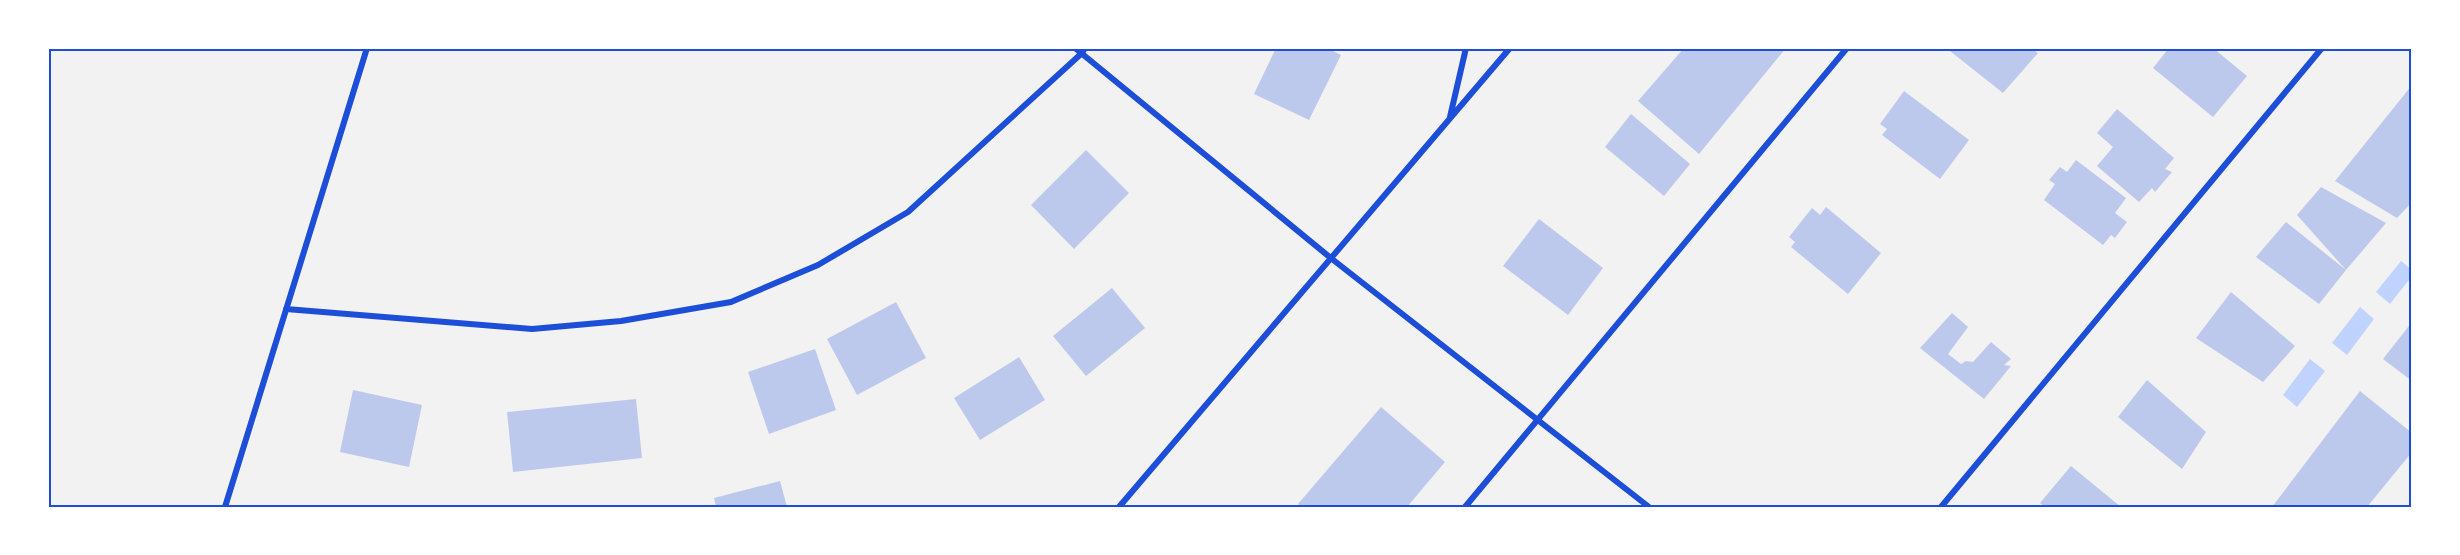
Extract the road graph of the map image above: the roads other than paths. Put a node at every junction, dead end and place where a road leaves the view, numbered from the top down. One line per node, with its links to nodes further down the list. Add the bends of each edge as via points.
1 (367, 48): 10 (street)
2 (1074, 48): 7 (street)
3 (1466, 48): 8 (street)
4 (1510, 48): 8 (street)
5 (1847, 48): 11 (street)
6 (2322, 48): 16 (street)
7 (1083, 51): 9 (street); 10 (street, via 908,212 818,265 731,302 621,321 532,329)
8 (1449, 120): 9 (street)
9 (1332, 259): 11 (street); 13 (street)
10 (286, 309): 12 (street)
11 (1539, 421): 14 (street); 15 (street)
12 (225, 507)
13 (1119, 507)
14 (1465, 507)
15 (1649, 507)
16 (1941, 507)

